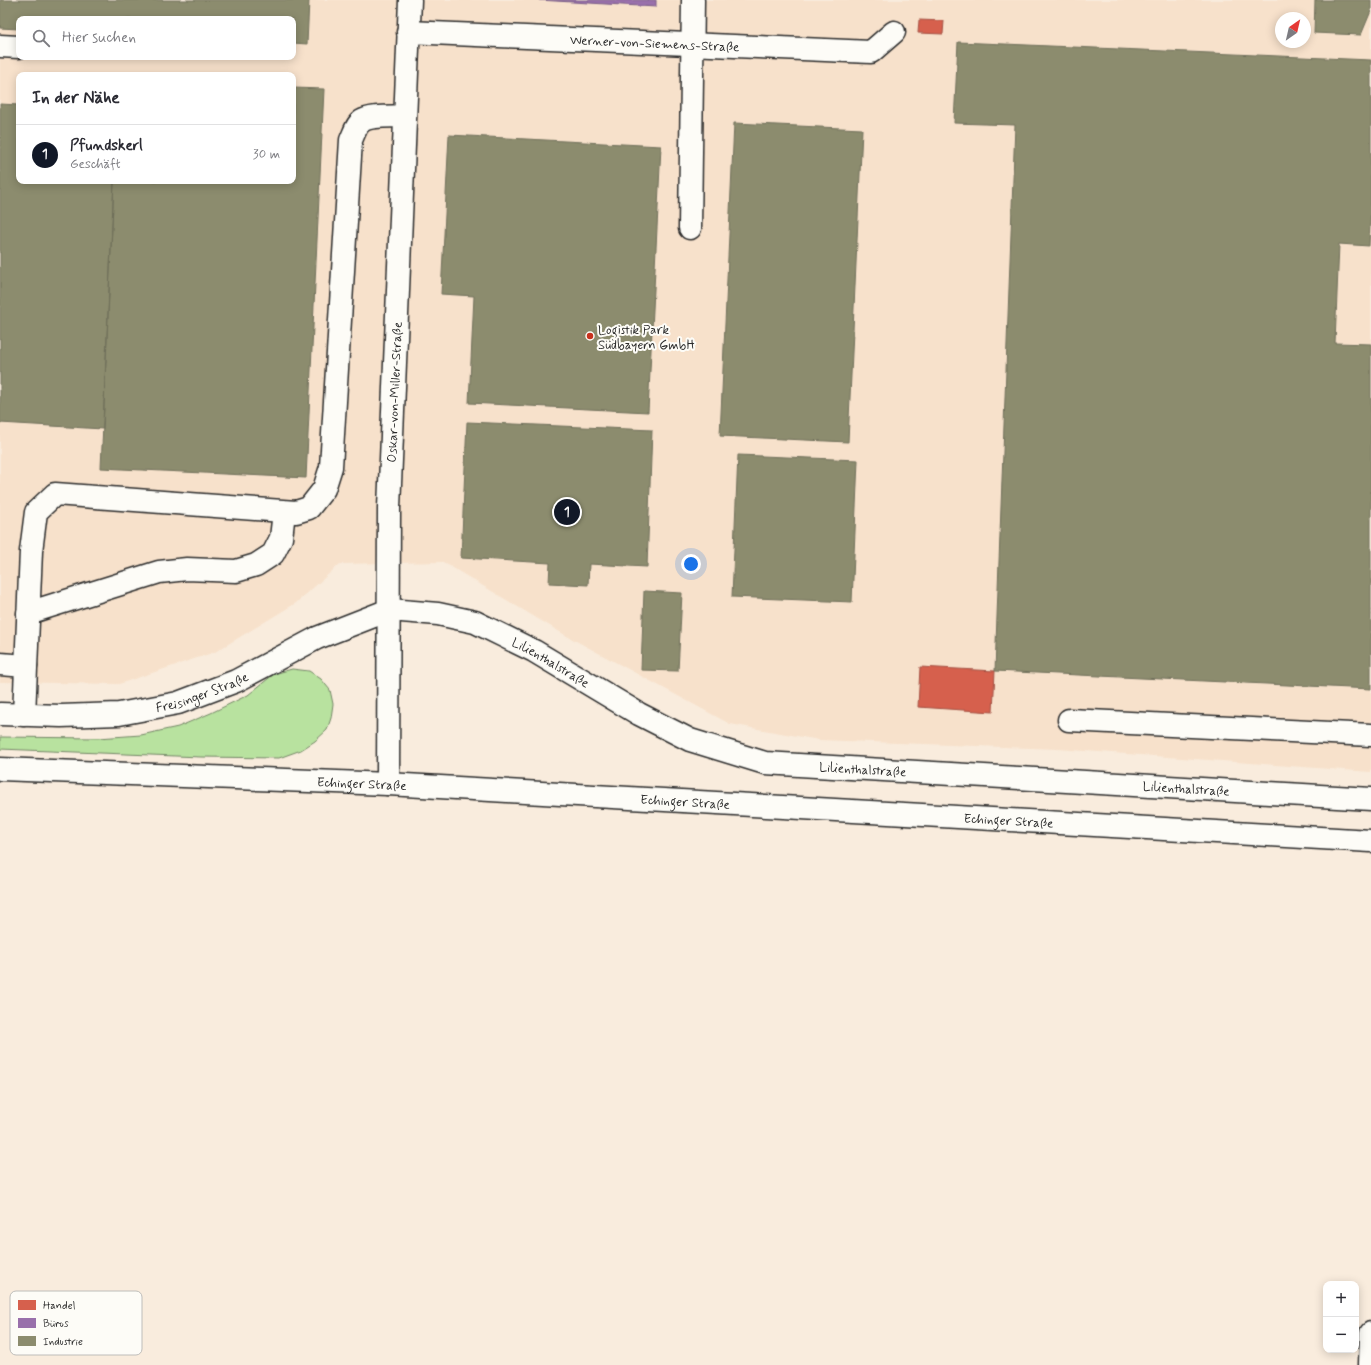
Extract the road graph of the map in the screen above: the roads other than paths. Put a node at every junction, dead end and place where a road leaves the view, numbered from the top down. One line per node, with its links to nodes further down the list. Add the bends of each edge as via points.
1 (410, 0): 3 (street, Oskar-von-Miller-Straße)
2 (693, 0): 5 (street)
3 (408, 32): 5 (street, Werner-von-Siemens-Straße); 8 (street, Oskar-von-Miller-Straße)
4 (894, 32): 5 (street, Werner-von-Siemens-Straße, via 871,52)
5 (693, 44): 9 (street)
6 (0, 46): 7 (street)
7 (16, 47)
8 (404, 116): 10 (street, via 373,117 362,121 351,140 331,467 324,489 309,508); 11 (street, Oskar-von-Miller-Straße, via 389,508)
9 (690, 228)
10 (284, 512): 12 (street, via 280,538 273,554 256,565 236,571 187,569 159,572); 12 (street, via 55,494 36,512)
11 (389, 610): 16 (street, Freisinger Straße, via 317,638 236,681 178,704 119,714); 20 (street, Oskar-von-Miller-Straße); 21 (street, Lilienthalstraße, via 438,614 475,622 534,651 639,714 690,740 765,763)
12 (28, 613): 14 (street)
13 (0, 664): 14 (street)
14 (26, 666): 16 (street)
15 (0, 714): 16 (street, Freisinger Straße)
16 (24, 715)
17 (1069, 720): 18 (street)
18 (1371, 735)
19 (0, 769): 20 (street, Echinger Straße)
20 (388, 784): 22 (street, Echinger Straße)
21 (1371, 799)
22 (1371, 841)
23 (1371, 1333): 24 (street)
24 (1370, 1365)

